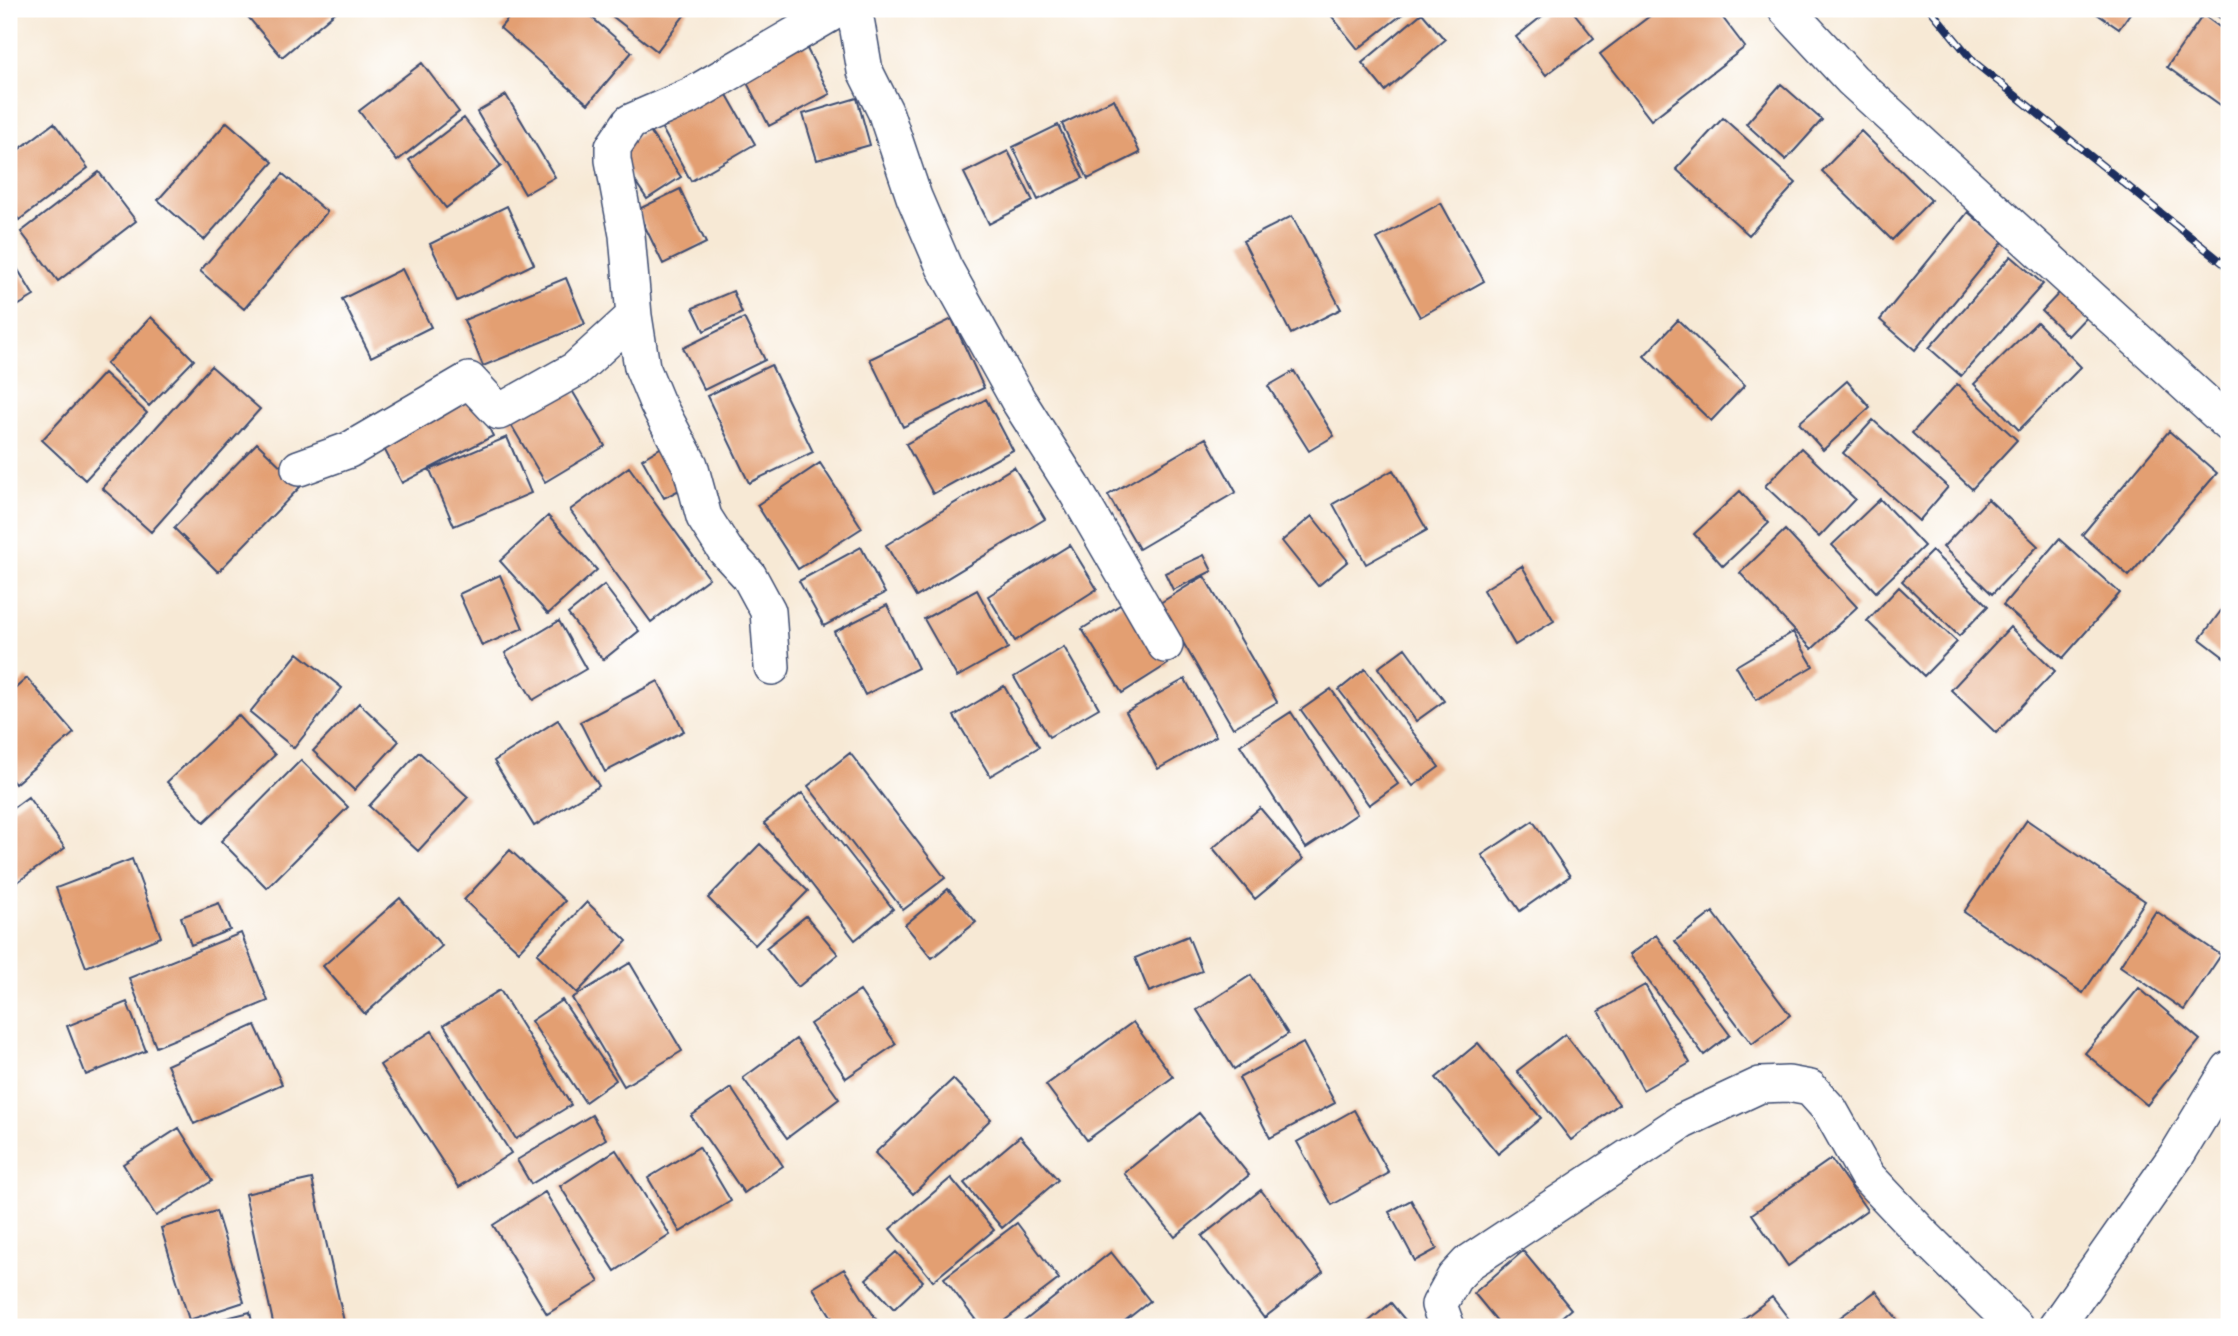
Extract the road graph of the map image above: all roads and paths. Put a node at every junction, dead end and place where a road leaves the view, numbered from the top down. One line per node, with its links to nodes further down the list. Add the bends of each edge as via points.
1 (839, 9): 4 (street, via 690,96 629,122 614,147 613,160 627,235)
2 (850, 9): 7 (street, via 865,71 885,111 944,267)
3 (1786, 9): 5 (street, via 1852,80)
4 (634, 316): 6 (street, via 576,369 499,412 469,380 349,450); 8 (street, via 642,367 690,465 704,517 725,550 750,576 768,611)
5 (2229, 424)
6 (299, 468)
7 (1165, 645)
8 (772, 667)
9 (2229, 1069): 12 (street, via 2178,1153)
10 (1447, 1327): 11 (street, via 1439,1305 1468,1263 1683,1121 1760,1085 1788,1084 1810,1088 1830,1110 1867,1176)
11 (2016, 1327)
12 (2056, 1327)

